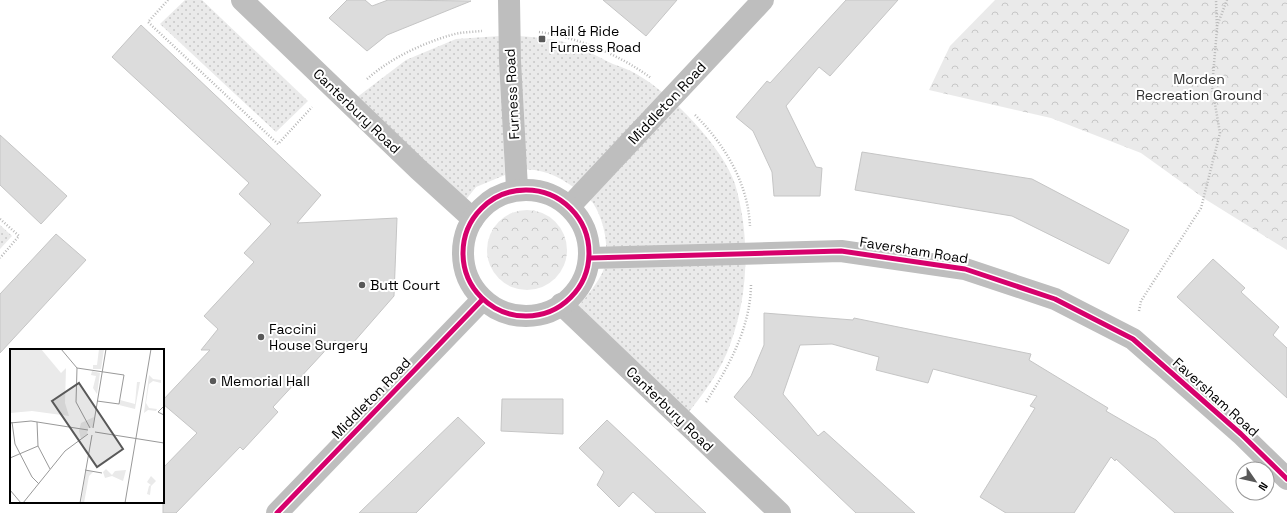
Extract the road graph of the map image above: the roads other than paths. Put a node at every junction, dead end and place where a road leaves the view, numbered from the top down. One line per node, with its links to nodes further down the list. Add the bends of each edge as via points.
1 (242, 0): 6 (street, Canterbury Road)
2 (509, 0): 4 (street, Furness Road)
3 (763, 0): 5 (street, Middleton Road)
4 (516, 188): 5 (street, via 537,190); 6 (street, via 498,194 481,208)
5 (570, 206): 7 (street, via 586,228)
6 (473, 219): 8 (street, via 465,248 466,269 469,281)
7 (590, 258): 9 (street, via 582,281); 10 (street, Faversham Road, via 841,251 965,269 1055,299 1133,339 1241,434)
8 (482, 300): 9 (street, via 500,312 521,317 545,315); 11 (street, Middleton Road)
9 (561, 304): 12 (street, Canterbury Road)
10 (1287, 479)
11 (277, 513)
12 (780, 513)

